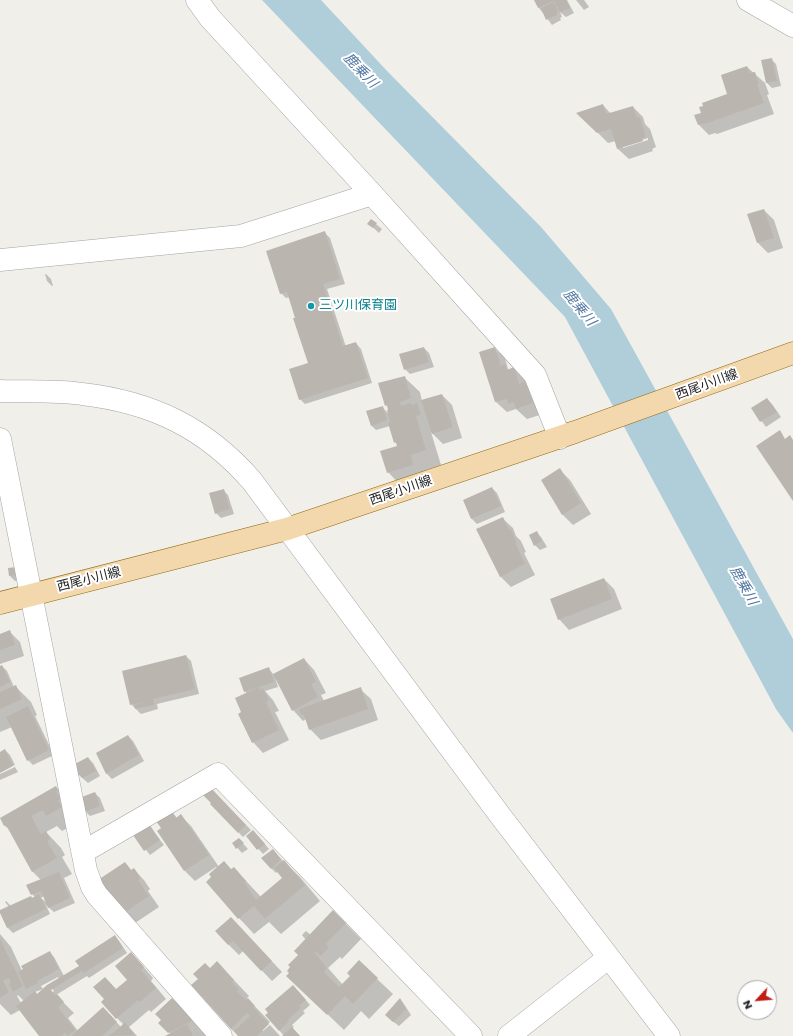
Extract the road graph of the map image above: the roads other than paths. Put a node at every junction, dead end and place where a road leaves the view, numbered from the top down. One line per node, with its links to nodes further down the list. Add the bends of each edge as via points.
1 (197, 0): 4 (street, via 210,18)
2 (748, 0): 3 (street)
3 (793, 26)
4 (372, 194): 5 (street, via 242,236); 8 (street, via 535,375)
5 (0, 260)
6 (793, 353): 8 (main road, 西尾小川線)
7 (0, 391): 10 (street, via 81,394 131,402 171,418 196,431 237,464)
8 (568, 435): 10 (main road, 西尾小川線)
9 (0, 439): 11 (street)
10 (287, 529): 11 (main road, 西尾小川線); 14 (street)
11 (31, 595): 12 (main road, 西尾小川線); 13 (street)
12 (0, 603)
13 (83, 852): 15 (street, via 86,870 97,895); 16 (street, via 218,774)
14 (608, 958): 17 (street); 18 (street)
15 (221, 1036)
16 (471, 1036)
17 (509, 1036)
18 (669, 1036)

